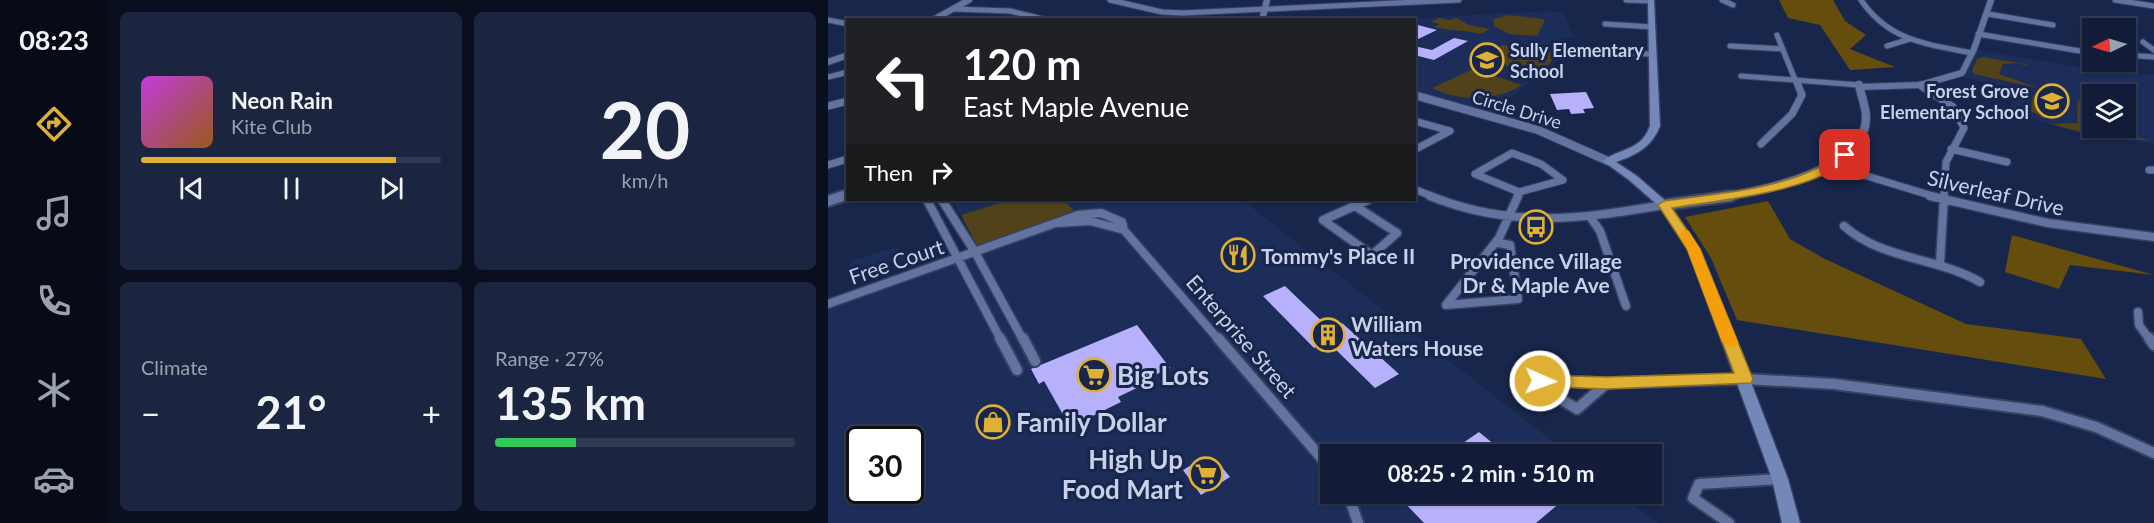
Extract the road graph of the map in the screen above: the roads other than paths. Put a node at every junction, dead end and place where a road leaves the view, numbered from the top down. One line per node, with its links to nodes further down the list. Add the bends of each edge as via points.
1 (969, 0): 15 (street)
2 (1110, 0): 16 (street, via 1138,8 1184,13)
3 (1267, 0): 16 (street)
4 (1459, 0): 10 (street)
5 (1626, 0): 11 (street)
6 (1722, 0): 13 (street)
7 (1861, 0): 29 (street, via 1880,24)
8 (1991, 0): 17 (street)
9 (2115, 0): 14 (street)
10 (1417, 1): 12 (street)
11 (1651, 1): 25 (main road)
12 (1343, 3): 16 (street)
13 (1733, 5)
14 (2154, 6)
15 (954, 9): 18 (street); 19 (street, via 1010,11)
16 (1264, 10): 20 (street)
17 (1988, 14): 24 (street); 27 (street)
18 (937, 18)
19 (1039, 18)
20 (1262, 18)
21 (828, 20): 22 (street)
22 (844, 24): 26 (street)
23 (1605, 24): 25 (street)
24 (2053, 25)
25 (1652, 27): 38 (main road)
26 (828, 28)
27 (1978, 34): 35 (street); 37 (street)
28 (1777, 35): 33 (street)
29 (1911, 39): 32 (street); 37 (street)
30 (2143, 42): 34 (street)
31 (1730, 46): 33 (street)
32 (1887, 46)
33 (1783, 49): 46 (street)
34 (2154, 50)
35 (2082, 51)
36 (1586, 53): 38 (street)
37 (1972, 53): 48 (street, via 1962,73)
38 (1653, 54): 57 (main road, via 1653,135 1641,147)
39 (846, 56): 42 (street)
40 (2136, 56): 41 (street)
41 (2154, 57)
42 (828, 62)
43 (846, 72): 45 (street)
44 (1741, 76): 46 (street)
45 (828, 77)
46 (1797, 80): 47 (street); 53 (street, via 1802,95 1800,107)
47 (1859, 85): 48 (street); 60 (street, via 1867,106 1866,126 1859,140)
48 (1920, 85): 55 (street, via 1942,98 1960,116 1964,128)
49 (1416, 96): 57 (street, Circle Drive, via 1538,130)
50 (846, 102): 51 (street)
51 (828, 106)
52 (1416, 123): 54 (street, via 1450,131)
53 (1761, 144)
54 (1416, 149)
55 (1951, 149): 58 (street); 64 (street, via 1946,162)
56 (846, 160): 59 (street)
57 (1608, 161): 69 (main road)
58 (2007, 162)
59 (828, 165)
60 (1834, 166): 64 (street, Silverleaf Drive); 69 (street, via 1762,190)
61 (1416, 190): 72 (street, via 1466,210)
62 (1519, 192): 62 (street, via 1563,180 1541,164 1512,153 1475,174); 72 (street, via 1514,214)
63 (846, 195): 65 (street)
64 (1944, 199): 74 (street, Silverleaf Drive, via 2065,227); 78 (street)
65 (828, 201)
66 (928, 201): 77 (street)
67 (943, 201): 76 (street)
68 (1366, 201): 70 (street)
69 (1664, 205): 71 (street); 86 (main road, via 1694,249)
70 (1355, 206): 70 (street, via 1323,220 1372,255 1397,233)
71 (1591, 218): 72 (street); 81 (street, via 1600,231)
72 (1507, 220): 75 (street)
73 (1844, 226): 78 (street, via 1862,240 1892,252)
74 (2154, 237)
75 (1498, 243): 75 (street, via 1453,296 1446,304 1518,299 1510,245)
76 (975, 252): 77 (street, Free Court); 84 (street); 89 (street, Enterprise Street, via 1058,223 1090,221 1124,230)
77 (957, 259): 80 (street, Free Court); 85 (street)
78 (1941, 263): 79 (street)
79 (1980, 282)
80 (828, 304)
81 (1626, 306)
82 (2138, 312): 83 (street, via 2139,325)
83 (2154, 345)
84 (1035, 361)
85 (1017, 370)
86 (1745, 379): 87 (street); 88 (street, via 1834,384 2042,411 2096,427); 90 (main road)
87 (1607, 383): 87 (street, via 1576,409 1546,390 1540,381)
88 (2154, 453)
89 (1320, 456)
90 (1780, 479): 93 (street, via 1699,484 1693,498); 94 (main road)
91 (1351, 504): 92 (street)
92 (1358, 523)
93 (1729, 523)
94 (1791, 523)

